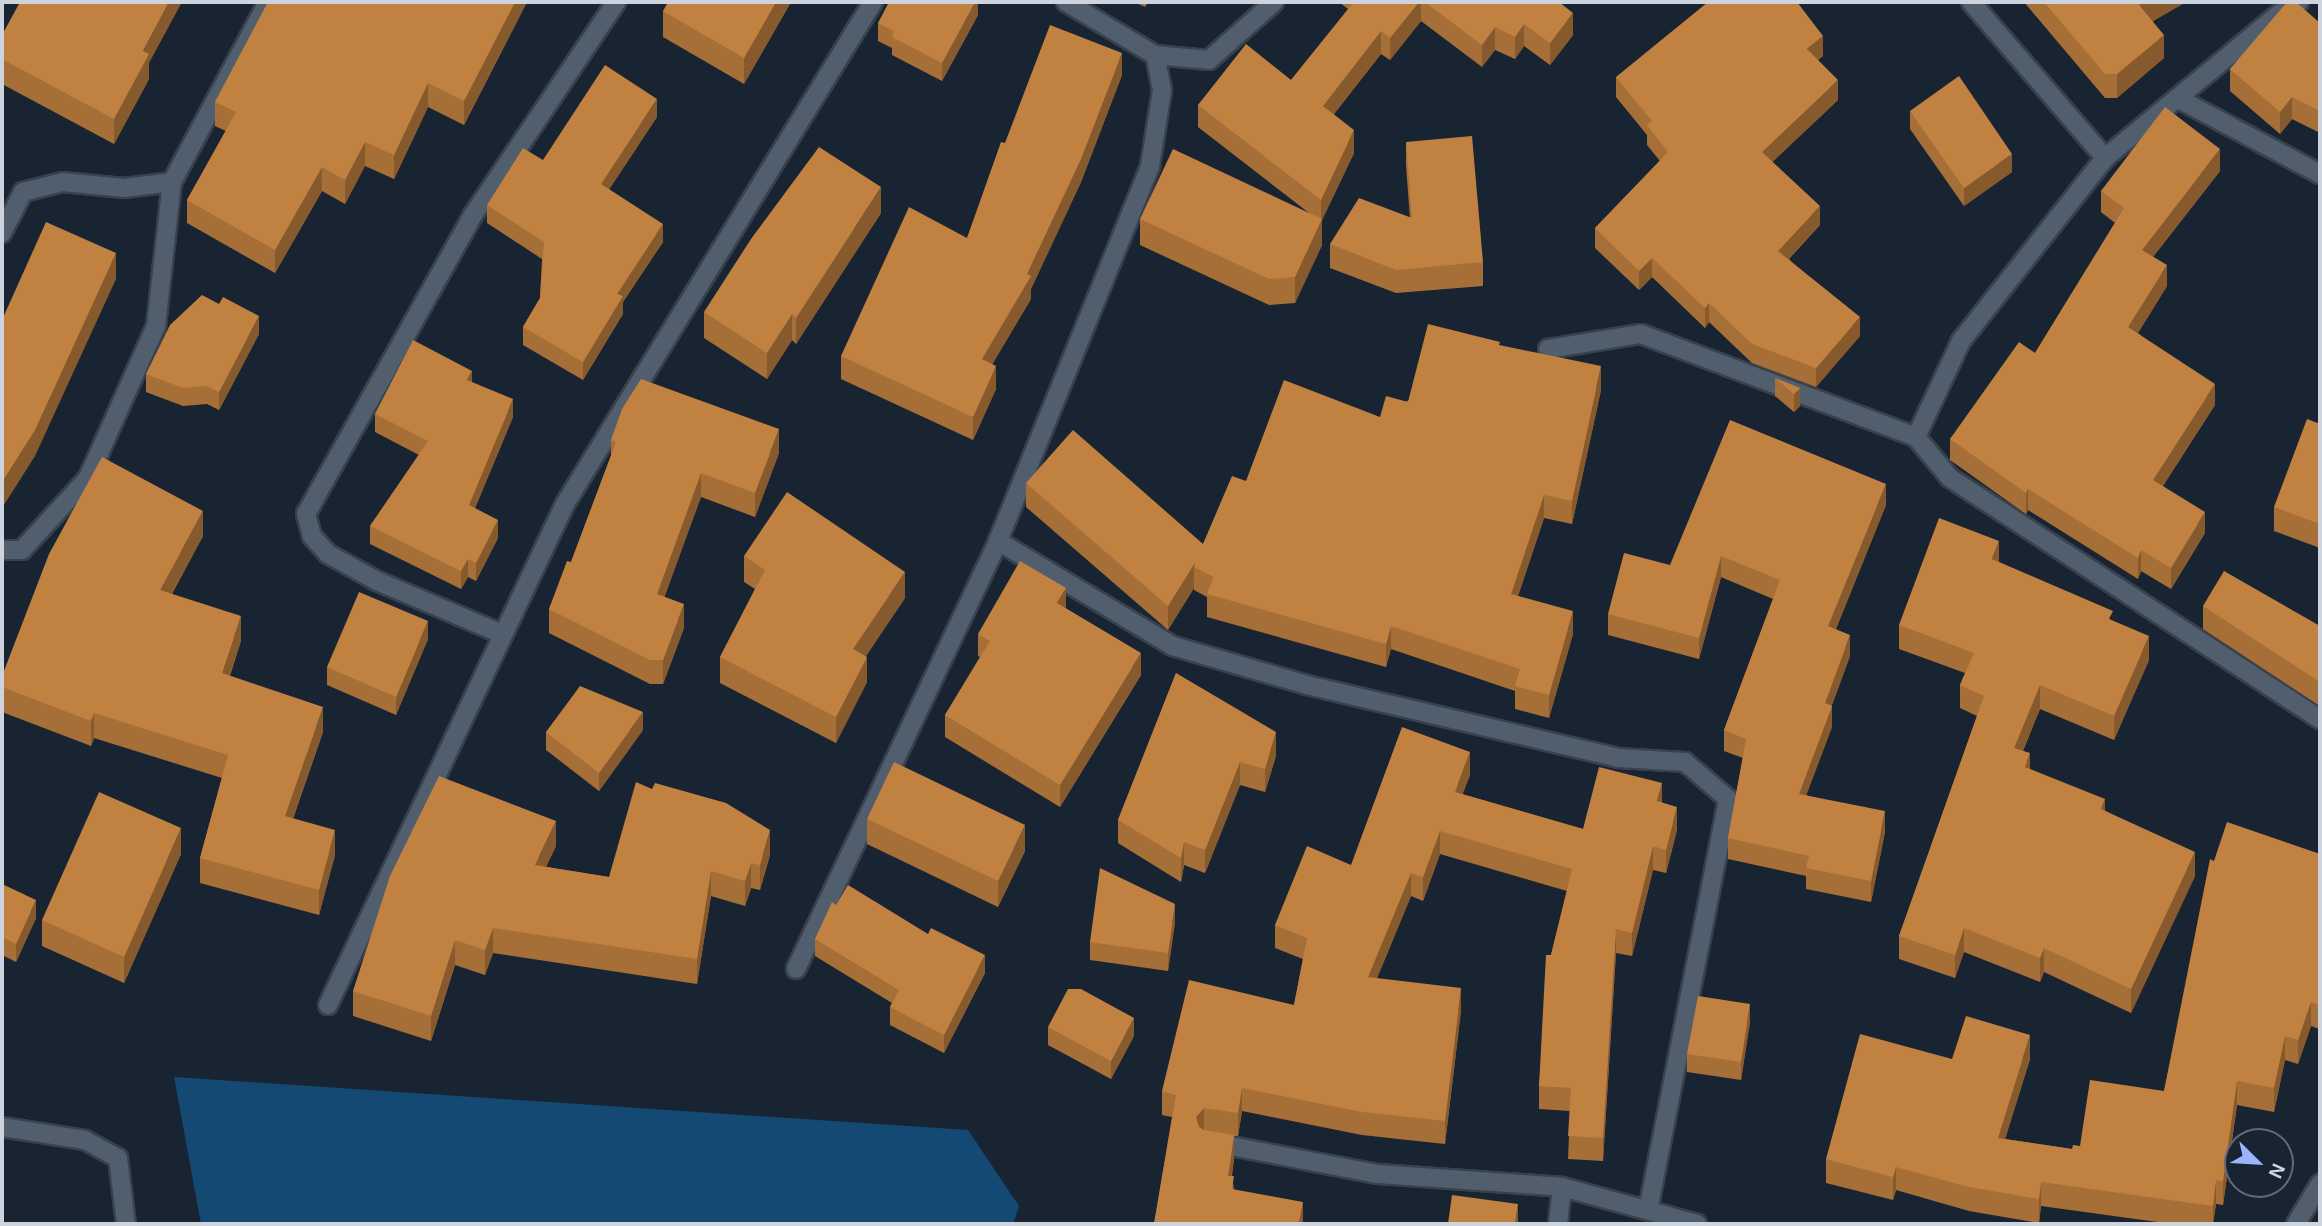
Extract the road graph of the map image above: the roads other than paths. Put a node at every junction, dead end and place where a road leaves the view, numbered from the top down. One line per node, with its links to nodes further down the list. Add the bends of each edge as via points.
1 (268, 2): 12 (street)
2 (616, 2): 18 (street, via 473,215 306,514 312,536 328,554 377,581)
3 (873, 2): 18 (street, via 565,504)
4 (1066, 2): 8 (street)
5 (1274, 2): 8 (street, via 1209,60)
6 (1971, 2): 10 (street)
7 (2299, 2): 9 (street)
8 (1155, 55): 16 (street, via 1162,90 1150,166)
9 (2177, 98): 10 (street); 11 (street)
10 (2105, 158): 15 (street, via 1961,341)
11 (2320, 174)
12 (172, 182): 13 (street, via 124,188 63,182 23,192); 17 (street, via 156,326 88,478 22,550)
13 (2, 233)
14 (1548, 349): 15 (street, via 1641,334)
15 (1916, 438): 19 (street, via 1950,478)
16 (998, 541): 20 (street); 26 (street, via 1173,646 1307,685 1618,758 1685,762 1728,799)
17 (2, 550)
18 (502, 634): 21 (street)
19 (2320, 719)
20 (796, 969)
21 (328, 1005)
22 (2, 1127): 27 (street, via 85,1140 118,1158)
23 (1207, 1142): 25 (street, via 1378,1174)
24 (2320, 1184): 30 (street)
25 (1562, 1186): 26 (street); 28 (street)
26 (1648, 1209): 29 (street)
27 (126, 1224)
28 (1558, 1224)
29 (1697, 1224)
30 (2296, 1224)

